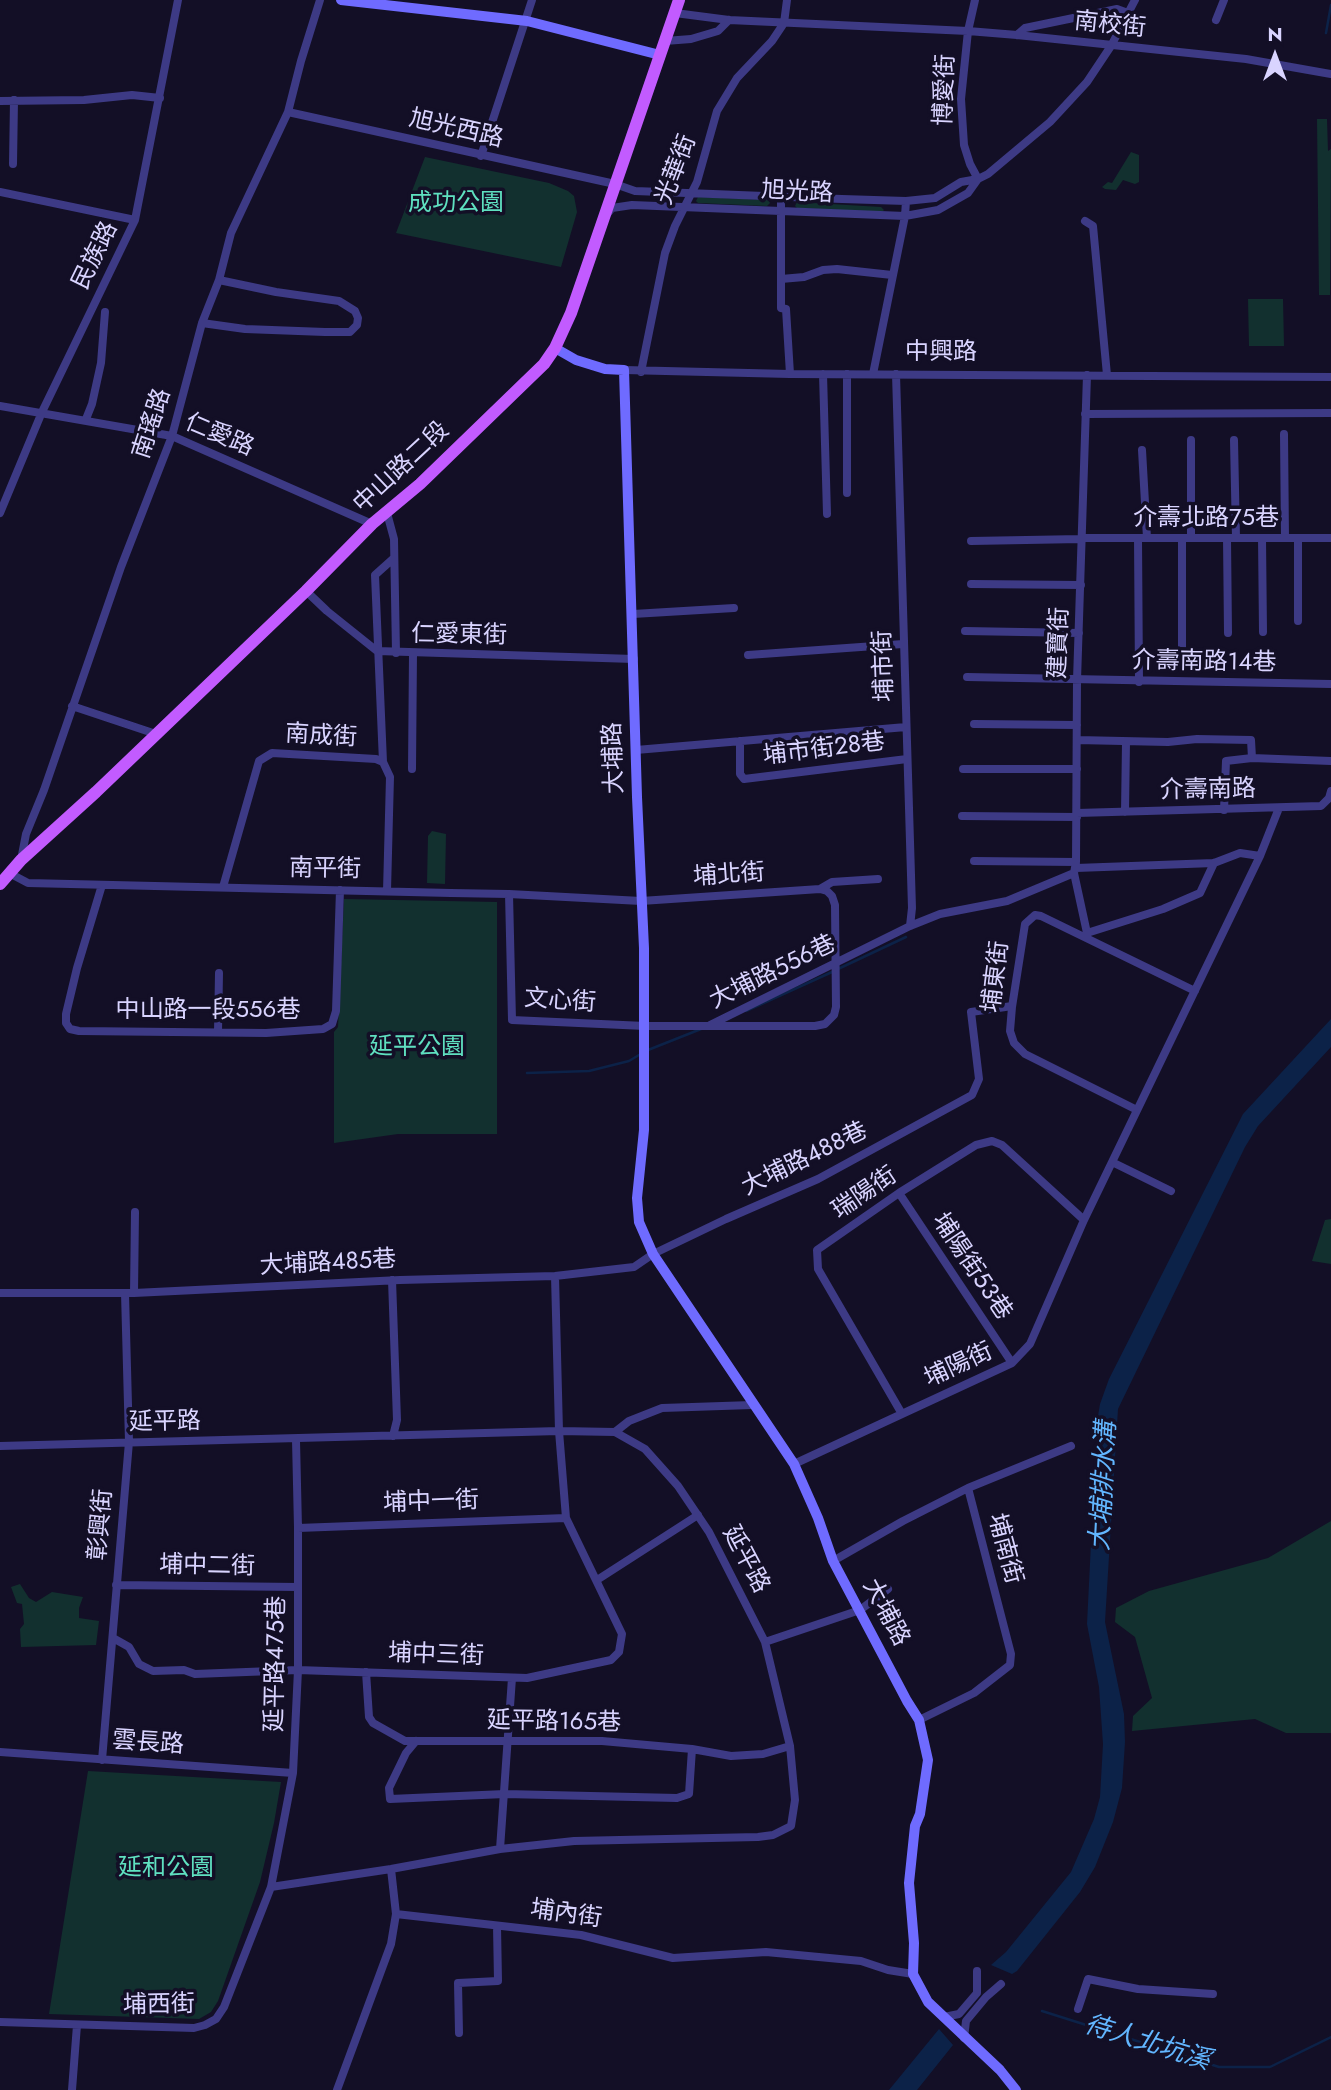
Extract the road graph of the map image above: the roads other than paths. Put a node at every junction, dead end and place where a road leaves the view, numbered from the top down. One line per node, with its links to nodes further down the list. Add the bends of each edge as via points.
1 (178, 0): 21 (street, 民族路)
2 (320, 0): 24 (street, 南瑤路)
3 (341, 0): 13 (main road)
4 (532, 0): 13 (street)
5 (787, 0): 14 (street, 光華街)
6 (975, 0): 15 (street, 博愛街)
7 (1135, 0): 10 (street, 旭光路)
8 (1224, 0): 12 (street)
9 (677, 6): 11 (street, 南校街); 17 (main road, 中山路二段)
10 (1128, 13): 16 (street, via 1117,9 1090,14 1025,27); 18 (street, 旭光路)
11 (729, 20): 14 (street, 南校街); 17 (street, via 718,31)
12 (1216, 20)
13 (527, 21): 19 (main road); 25 (street)
14 (784, 23): 15 (street, 南校街); 30 (street, 光華街, via 737,78 717,111)
15 (968, 31): 16 (street, 南校街); 27 (street, 博愛街, via 962,128)
16 (1017, 35): 18 (street, 南校街)
17 (665, 41): 19 (main road, 中山路二段)
18 (1111, 46): 20 (street, 南校街, via 1246,59); 27 (street, 旭光路, via 1087,82 1050,122)
19 (660, 55): 28 (main road, 中山路二段)
20 (1331, 74)
21 (160, 98): 22 (street); 37 (street, 民族路)
22 (13, 100): 23 (street); 26 (street)
23 (0, 101)
24 (288, 112): 25 (street, 旭光西路); 41 (street, 南瑤路, via 231,233)
25 (481, 156): 28 (street, 旭光西路)
26 (13, 163)
27 (978, 179): 32 (street, 旭光路, via 961,182 935,198); 36 (street, 旭光路, via 968,193 938,209)
28 (615, 184): 30 (street, 旭光路, via 635,191); 35 (main road, 中山路二段)
29 (0, 192): 37 (street)
30 (693, 192): 31 (street, 旭光路); 33 (street, 光華街)
31 (781, 196): 32 (street, 旭光路); 34 (street)
32 (906, 201): 36 (street)
33 (685, 207): 34 (street, 旭光路); 35 (street, 旭光路, via 622,205); 46 (street, 光華街, via 663,261)
34 (781, 211): 36 (street, 旭光路); 40 (street)
35 (606, 215): 44 (main road, 中山路二段)
36 (905, 216): 39 (street)
37 (135, 220): 56 (street, 民族路)
38 (1085, 221): 53 (street, via 1093,226)
39 (892, 275): 40 (street, via 837,269); 50 (street)
40 (781, 279): 47 (street, via 780,308 786,309)
41 (219, 280): 43 (street, 南瑤路); 43 (street, via 339,301 355,311 357,324 351,332)
42 (105, 312): 59 (street, via 101,362)
43 (202, 323): 61 (street, 南瑤路)
44 (555, 348): 45 (main road, 中興路, via 576,360); 67 (main road, 中山路二段, via 544,364)
45 (624, 370): 46 (street, 中興路); 84 (main road, 大埔路)
46 (641, 372): 47 (street, 中興路)
47 (790, 374): 48 (street, 中興路)
48 (823, 374): 49 (street, 中興路); 68 (street)
49 (847, 374): 50 (street, 中興路); 65 (street)
50 (873, 374): 51 (street, 中興路)
51 (896, 374): 52 (street, 中興路); 90 (street, 埔市街)
52 (1087, 374): 53 (street, 中興路); 58 (street, 建寶街)
53 (1107, 374): 54 (street, 中興路)
54 (1331, 377)
55 (0, 406): 56 (street, 仁愛路)
56 (43, 412): 59 (street, 仁愛路); 66 (street, 民族路)
57 (1331, 413): 58 (street)
58 (1085, 414): 70 (street, 建寶街)
59 (86, 419): 61 (street, 仁愛路)
60 (1284, 434): 75 (street)
61 (172, 436): 69 (street, 仁愛路); 101 (street, 南瑤路)
62 (1191, 440): 72 (street)
63 (1234, 440): 73 (street)
64 (1142, 450): 71 (street)
65 (847, 493)
66 (0, 513)
67 (387, 513): 69 (main road, 中山路二段); 79 (street)
68 (827, 514)
69 (372, 524): 82 (main road, 中山路二段)
70 (1081, 538): 71 (street, 介壽北路75巷); 78 (street, 介壽北路75巷); 81 (street, 建寶街)
71 (1143, 538): 72 (street, 介壽北路75巷); 99 (street)
72 (1187, 538): 73 (street, 介壽北路75巷); 96 (street)
73 (1231, 538): 74 (street, 介壽北路75巷); 89 (street)
74 (1262, 538): 75 (street, 介壽北路75巷); 88 (street)
75 (1285, 538): 76 (street, 介壽北路75巷)
76 (1298, 538): 77 (street, 介壽北路75巷); 85 (street)
77 (1331, 538)
78 (971, 541)
79 (394, 558): 91 (street, via 374,575); 92 (street)
80 (971, 584): 81 (street)
81 (1081, 585): 87 (street, 建寶街)
82 (306, 591): 91 (street, 仁愛東街); 105 (main road, 中山路二段)
83 (734, 608): 84 (street)
84 (633, 614): 95 (main road, 大埔路)
85 (1298, 621)
86 (965, 631): 87 (street)
87 (1079, 632): 98 (street, 建寶街)
88 (1263, 632)
89 (1228, 633)
90 (903, 644): 94 (street); 104 (street, 埔市街)
91 (377, 651): 92 (street, 仁愛東街); 113 (street)
92 (396, 653): 93 (street, 仁愛東街)
93 (413, 653): 95 (street, 仁愛東街); 114 (street)
94 (748, 654)
95 (634, 659): 109 (main road, 大埔路)
96 (1182, 661)
97 (967, 677): 98 (street, 介壽南路14巷)
98 (1077, 680): 99 (street, 介壽南路14巷); 103 (street, 建寶街)
99 (1139, 682): 100 (street, 介壽南路14巷)
100 (1331, 684)
101 (72, 706): 105 (street); 124 (street, 南瑤路)
102 (974, 724): 103 (street)
103 (1077, 725): 106 (street, 建寶街)
104 (905, 727): 107 (street, 埔市街); 111 (street, 埔市街28巷)
105 (156, 734): 124 (main road, 中山路二段)
106 (1077, 740): 108 (street); 116 (street, 建寶街)
107 (740, 741): 109 (street, 埔市街); 111 (street, 埔市街28巷, via 744,779)
108 (1126, 742): 110 (street, via 1251,740); 120 (street)
109 (636, 750): 137 (main road, 大埔路)
110 (1252, 758): 112 (street); 119 (street, via 1226,761)
111 (907, 759): 138 (street, 埔市街28巷)
112 (1331, 761)
113 (383, 762): 132 (street, 南成街, via 272,753 259,761); 135 (street, 南成街, via 390,777)
114 (412, 769)
115 (963, 769): 116 (street)
116 (1077, 769): 121 (street, 建寶街)
117 (1331, 791): 118 (street, 介壽南路, via 1321,806)
118 (1279, 808): 119 (street, 介壽南路); 123 (street, 埔陽街)
119 (1224, 810): 120 (street, 介壽南路)
120 (1125, 812): 121 (street, 介壽南路)
121 (1077, 815): 122 (street, 介壽南路); 127 (street, 建寶街)
122 (962, 816)
123 (1260, 856): 126 (street, via 1240,853); 141 (street, 埔陽街)
124 (21, 860): 128 (main road, 中山路二段)
125 (974, 861): 127 (street)
126 (1214, 863): 127 (street); 127 (street, 建寶街, via 1200,893 1089,934)
127 (1075, 867): 138 (street, 大埔路556巷, via 1007,901 940,914)
128 (10, 874): 130 (main road, 中山路二段); 131 (street, 南平街, via 28,883)
129 (878, 879): 133 (street, 埔北街, via 832,882)
130 (0, 884)
131 (102, 885): 132 (street, 南平街); 145 (street, 中山路一段556巷, via 66,1014 70,1029)
132 (223, 887): 134 (street, 南平街)
133 (820, 889): 137 (street, 埔北街); 139 (street, via 832,896 835,905)
134 (340, 890): 135 (street, 南平街); 145 (street, 中山路一段556巷, via 332,1024 323,1029)
135 (387, 891): 136 (street, 南平街)
136 (509, 894): 137 (street, 南平街); 143 (street, 文心街, via 512,1020)
137 (641, 901): 143 (main road, 大埔路)
138 (910, 926): 139 (street, 大埔路556巷)
139 (836, 964): 144 (street, 大埔路556巷); 144 (street, via 836,1007 825,1024)
140 (219, 973): 145 (street)
141 (1195, 991): 142 (street, 埔東街, via 1035,915 1025,924); 146 (street, 埔陽街)
142 (1012, 1006): 146 (street, 埔東街, via 1010,1031 1018,1048); 152 (street, 大埔路488巷, via 971,1012 979,1079 972,1096 818,1180)
143 (645, 1026): 144 (street, 大埔路556巷); 152 (main road, 大埔路, via 638,1198 639,1222)
144 (709, 1026)
145 (218, 1032)
146 (1137, 1110): 147 (street, 埔陽街)
147 (1112, 1161): 148 (street); 151 (street, 埔陽街)
148 (1171, 1191)
149 (899, 1193): 151 (street, 瑞陽街, via 976,1144 992,1141); 157 (street, 埔陽街53巷); 159 (street, 瑞陽街, via 817,1250 816,1261)
150 (135, 1212): 156 (street, 彰興街)
151 (1084, 1220): 157 (street, 埔陽街, via 1030,1344)
152 (653, 1254): 153 (street, 大埔路485巷, via 634,1266); 158 (main road, 大埔路)
153 (555, 1276): 154 (street, 大埔路485巷); 160 (street)
154 (392, 1280): 156 (street, 大埔路485巷); 162 (street, via 397,1420)
155 (0, 1293): 156 (street, 大埔路485巷)
156 (130, 1293): 164 (street, 彰興街)
157 (1012, 1363): 159 (street, 埔陽街)
158 (752, 1405): 161 (street, via 662,1408); 167 (main road, 大埔路)
159 (902, 1414): 167 (street, 埔陽街)
160 (559, 1431): 161 (street, 延平路); 162 (street, 延平路); 170 (street)
161 (615, 1432): 169 (street, 延平路, via 645,1450)
162 (393, 1436): 163 (street, 延平路)
163 (296, 1440): 164 (street, 延平路); 171 (street, 延平路475巷)
164 (129, 1442): 166 (street, 延平路); 174 (street, 彰興街)
165 (1071, 1446): 168 (street)
166 (0, 1448)
167 (794, 1464): 172 (main road, 大埔路)
168 (968, 1488): 172 (street, 埔南街); 183 (street, 埔南街, via 1011,1654 1010,1665 974,1693)
169 (698, 1515): 173 (street); 179 (street, 延平路)
170 (566, 1518): 171 (street, 埔中一街); 173 (street, 埔中三街)
171 (298, 1528): 175 (street, 延平路475巷)
172 (833, 1561): 177 (main road, 大埔路)
173 (597, 1580): 182 (street, 埔中三街, via 622,1634 619,1652 611,1660)
174 (116, 1585): 175 (street, 埔中二街); 178 (street, 彰興街)
175 (298, 1587): 180 (street, 延平路475巷)
176 (888, 1589): 177 (street)
177 (860, 1609): 179 (street); 183 (main road, 大埔路)
178 (113, 1638): 180 (street, 埔中三街, via 129,1647 139,1664 153,1671); 189 (street, 彰興街)
179 (765, 1642): 186 (street, 延平路)
180 (298, 1670): 181 (street, 埔中三街); 190 (street, 延平路475巷)
181 (366, 1672): 182 (street, 埔中三街); 184 (street, 延平路165巷, via 373,1723 405,1741)
182 (512, 1678): 185 (street)
183 (919, 1720): 198 (main road, 大埔路, via 928,1760 910,1872)
184 (416, 1741): 185 (street, 延平路165巷); 191 (street, via 389,1788 390,1799)
185 (509, 1742): 187 (street, 延平路165巷, via 602,1741); 191 (street)
186 (790, 1746): 187 (street, 延平路165巷, via 731,1756); 192 (street, 延平路, via 791,1826 773,1835 574,1841)
187 (692, 1749): 191 (street, via 688,1794 677,1798)
188 (0, 1752): 189 (street, 雲長路)
189 (102, 1760): 190 (street, 雲長路)
190 (293, 1773): 194 (street, 延平路475巷)
191 (505, 1794): 192 (street)
192 (500, 1849): 193 (street, 延平路)
193 (391, 1869): 194 (street, 延平路); 195 (street)
194 (271, 1887): 204 (street, 埔西街, via 216,2019 194,2028)
195 (396, 1914): 196 (street, 埔內街); 208 (street, via 391,1944)
196 (497, 1926): 198 (street, 埔內街, via 580,1935 673,1958 766,1952 861,1961); 205 (street, via 498,1981 458,1983)
197 (976, 1971): 202 (street, via 977,1993 959,2014)
198 (913, 1974): 202 (main road, 大埔路, via 928,2002)
199 (1001, 1984): 206 (street, via 966,2021)
200 (1213, 1994): 201 (street, via 1138,1989 1088,1979)
201 (1078, 2009)
202 (944, 2017): 206 (main road, 大埔路)
203 (0, 2022): 204 (street, 埔西街)
204 (78, 2025): 207 (street)
205 (459, 2033)
206 (964, 2038): 209 (main road, 大埔路)
207 (72, 2090)
208 (337, 2090)
209 (1016, 2090)

